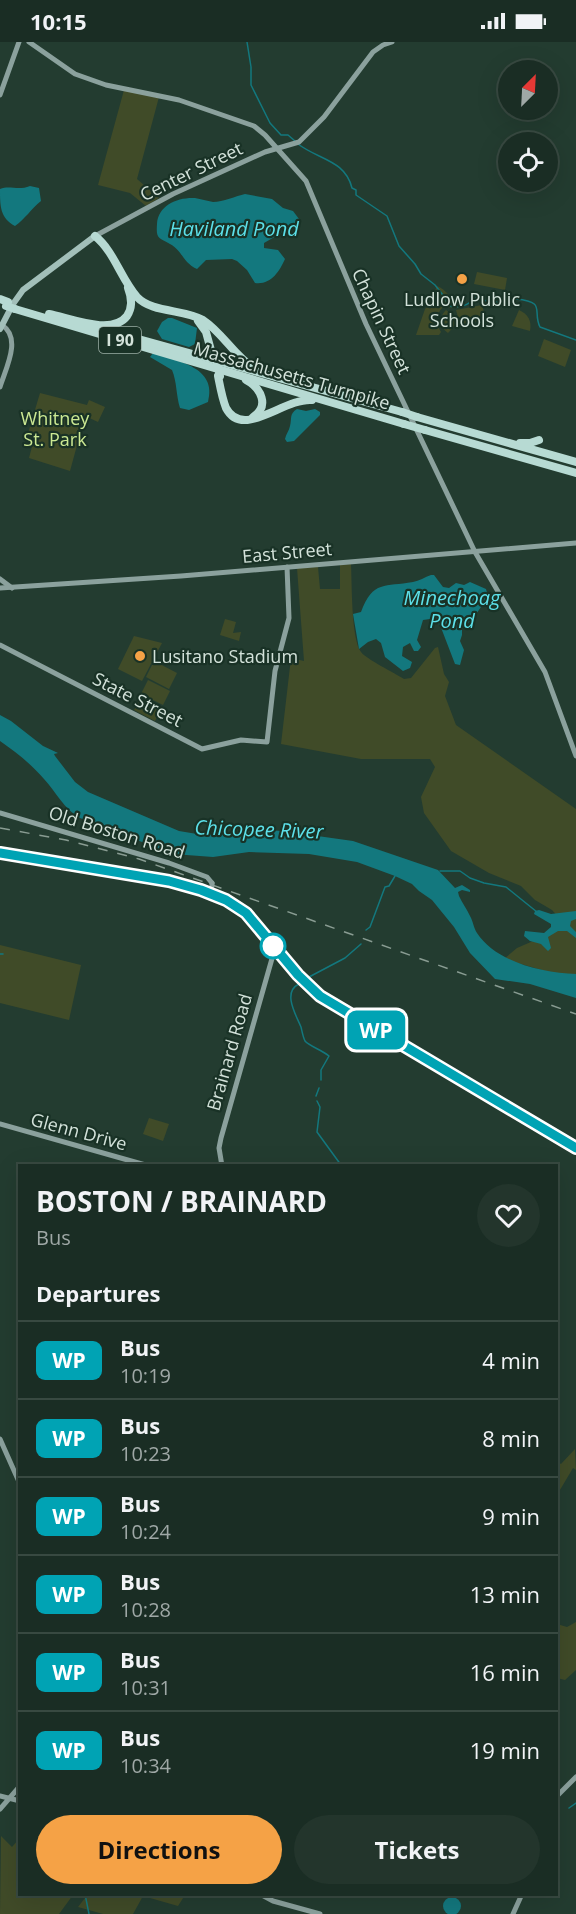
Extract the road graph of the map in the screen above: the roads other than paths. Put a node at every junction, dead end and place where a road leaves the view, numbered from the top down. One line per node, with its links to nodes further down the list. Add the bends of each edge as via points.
1 (19, 42): 5 (main road)
2 (29, 42): 7 (main road, Chapin Street, via 75,74 106,85 179,100 248,123)
3 (392, 42): 4 (main road, Center Street)
4 (381, 44): 6 (main road, Center Street, via 324,117 298,142)
5 (0, 95)
6 (287, 146): 7 (main road, Center Street); 8 (main road)
7 (277, 149): 8 (main road, Chapin Street); 9 (main road, Center Street, via 173,194)
8 (287, 159): 27 (main road, Chapin Street, via 308,184 366,324)
9 (95, 236): 10 (highway); 13 (highway, via 138,298 149,305); 14 (main road, Center Street, via 23,290)
10 (127, 287): 12 (highway, via 132,300 130,308 116,324 101,325); 15 (highway, via 143,304 200,322)
11 (8, 304): 12 (highway, Massachusetts Turnpike / I 90); 16 (highway, Massachusetts Turnpike / I 90)
12 (49, 314): 17 (highway, Massachusetts Turnpike / I 90)
13 (187, 314): 15 (highway, via 206,326); 17 (highway, via 211,327 252,366)
14 (1, 327): 18 (main road, via 10,331 13,341)
15 (214, 354): 16 (highway, bridge)
16 (221, 374): 16 (highway, via 249,381 258,389 262,402 257,414 243,418 231,413); 19 (highway, Massachusetts Turnpike / I 90); 19 (highway, via 226,407 240,420 255,419 303,400)
17 (296, 382): 20 (highway, Massachusetts Turnpike / I 90, bridge)
18 (0, 387)
19 (365, 412): 22 (highway, Massachusetts Turnpike / I 90, bridge)
20 (481, 435): 21 (highway, via 520,443); 23 (highway, Massachusetts Turnpike / I 90)
21 (539, 440)
22 (511, 455): 24 (highway); 25 (highway, Massachusetts Turnpike / I 90)
23 (576, 462)
24 (547, 470)
25 (576, 473)
26 (576, 543): 27 (main road, East Street)
27 (476, 552): 28 (main road, East Street); 33 (main road, Chapin Street, via 545,672)
28 (287, 567): 31 (main road, East Street); 32 (main road, State Street, via 289,618 275,671 267,742 241,740 202,749)
29 (0, 579): 31 (main road)
30 (0, 588): 31 (main road, East Street)
31 (12, 588)
32 (0, 645)
33 (576, 756)
34 (0, 813): 36 (main road, Old Boston Road, via 207,876)
35 (0, 853): 36 (main road)
36 (212, 888): 37 (main road, via 241,909)
37 (275, 948): 39 (main road, via 328,1001); 41 (main road, Brainard Road, via 220,1143)
38 (0, 1124): 40 (main road, Glenn Drive)
39 (576, 1148)
40 (142, 1164)
41 (222, 1164)
42 (0, 1439): 43 (main road)
43 (18, 1480)
44 (576, 1777): 46 (main road)
45 (18, 1788): 48 (main road)
46 (558, 1795)
47 (0, 1796): 48 (main road)
48 (9, 1798): 49 (main road); 50 (main road)
49 (18, 1800)
50 (0, 1809)
51 (263, 1896): 53 (main road)
52 (519, 1896): 54 (main road)
53 (320, 1914)
54 (513, 1914)

